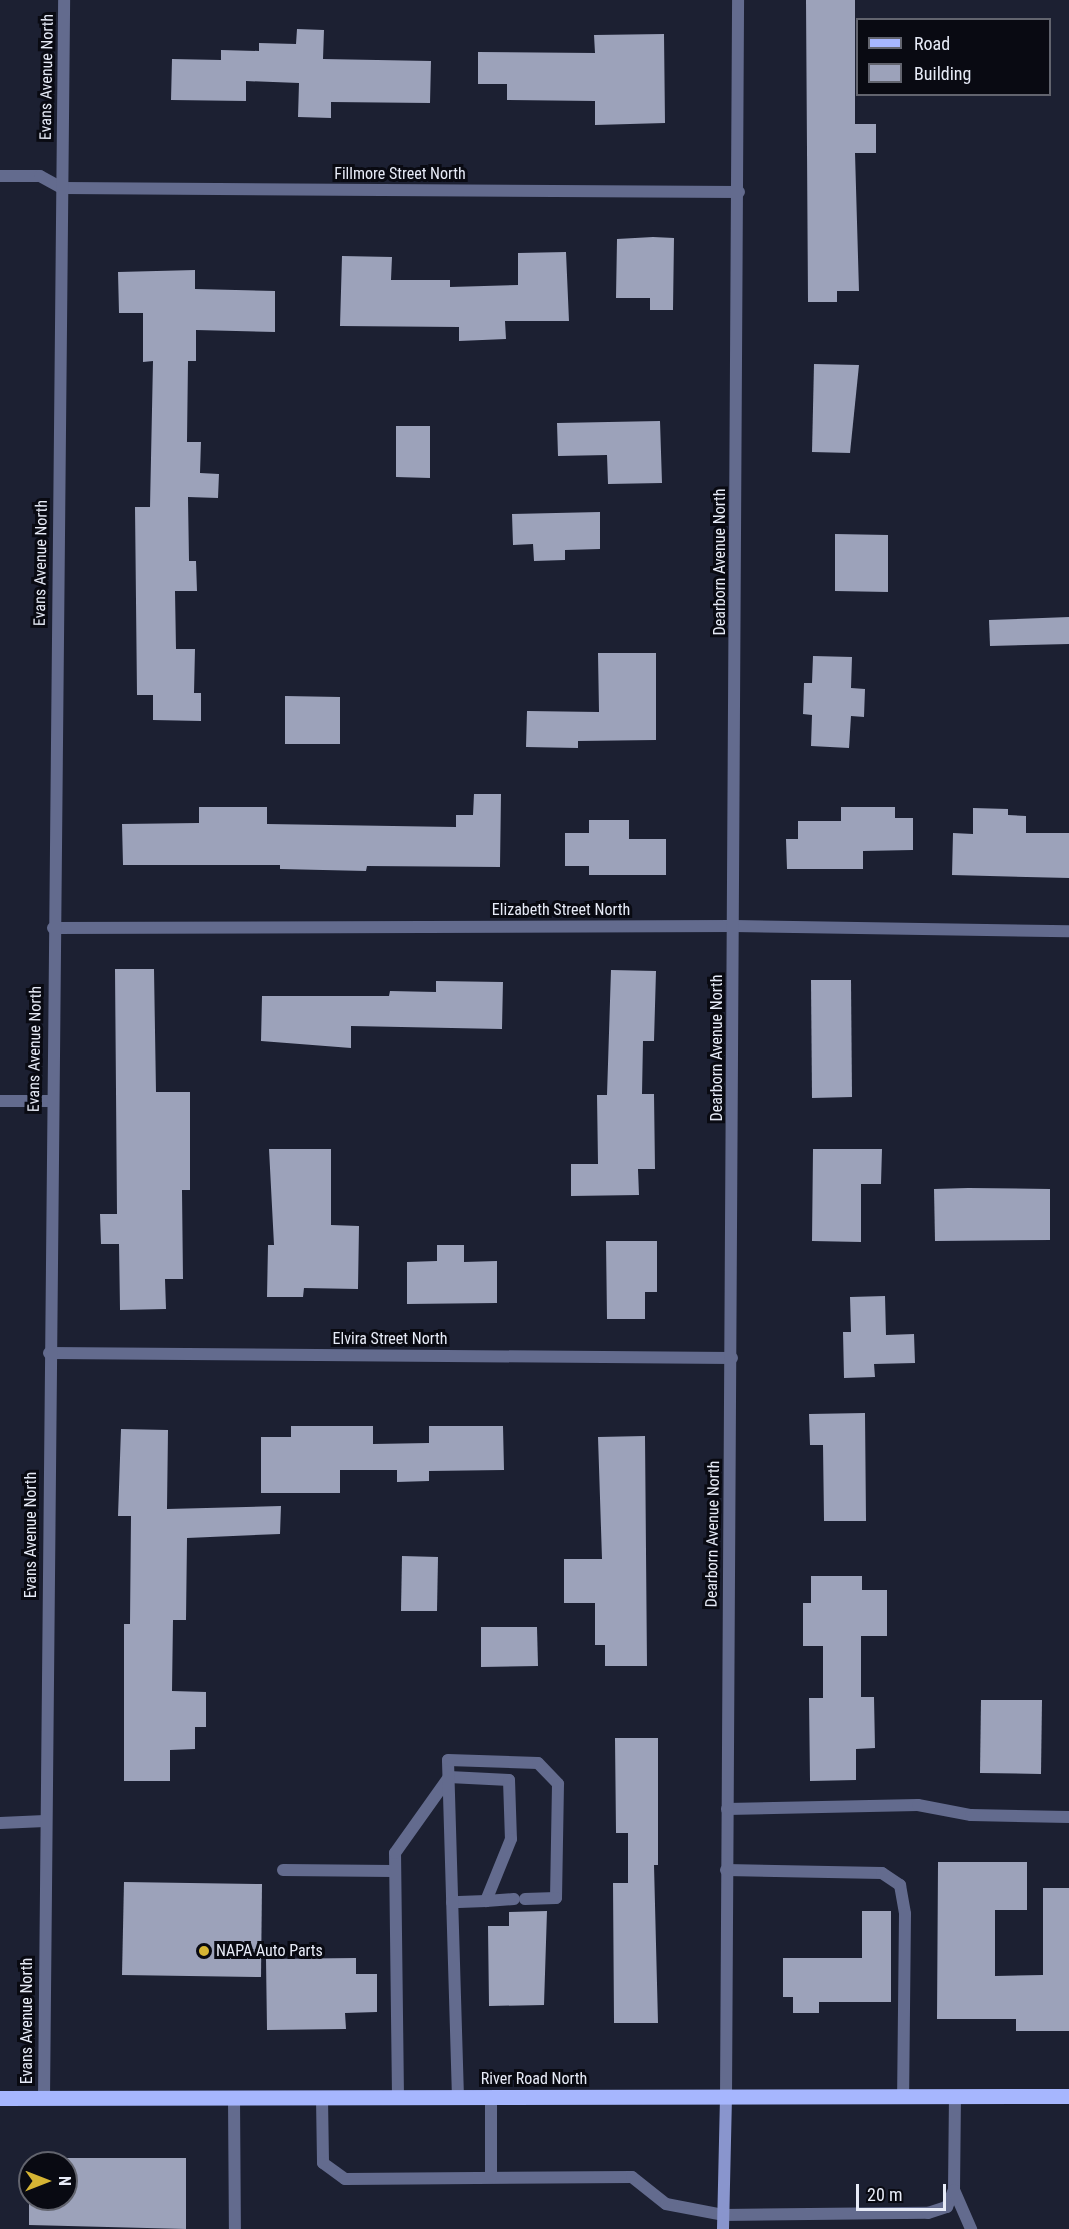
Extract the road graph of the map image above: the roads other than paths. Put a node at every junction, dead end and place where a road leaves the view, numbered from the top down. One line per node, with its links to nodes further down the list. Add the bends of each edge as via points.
1 (64, 0): 4 (street, Evans Avenue North)
2 (738, 0): 5 (street, Dearborn Avenue North)
3 (0, 176): 4 (street, via 40,176)
4 (62, 188): 5 (street, Fillmore Street North); 7 (street, Evans Avenue North)
5 (739, 192): 6 (street, Dearborn Avenue North)
6 (734, 926): 7 (street, Elizabeth Street North); 8 (street, Elizabeth Street North); 12 (street, Dearborn Avenue North)
7 (52, 928): 10 (street, Evans Avenue North)
8 (1069, 931)
9 (0, 1101): 10 (street)
10 (51, 1101): 11 (street, Evans Avenue North)
11 (49, 1353): 12 (street, Elvira Street North); 16 (street, Evans Avenue North)
12 (732, 1358): 14 (street, Dearborn Avenue North)
13 (449, 1777): 20 (street, via 395,1853); 21 (street, via 509,1780 511,1839); 21 (street, via 448,1760 507,1760 538,1763 558,1784 556,1898); 22 (street)
14 (727, 1809): 15 (street, via 918,1805 971,1815); 19 (street, Dearborn Avenue North)
15 (1069, 1817)
16 (45, 1821): 17 (street); 30 (street, Evans Avenue North)
17 (0, 1823)
18 (283, 1870): 20 (street)
19 (726, 1870): 23 (street, via 882,1873 900,1885 905,1914); 28 (street, Dearborn Avenue North)
20 (393, 1871): 26 (street)
21 (486, 1901): 22 (street)
22 (452, 1902): 33 (street)
23 (903, 2096): 24 (main road, River Road North); 28 (main road, River Road North)
24 (955, 2096): 25 (main road, River Road North); 35 (street)
25 (1069, 2096)
26 (398, 2097): 32 (main road, River Road North); 33 (main road, River Road North)
27 (491, 2097): 28 (main road, River Road North); 33 (main road, River Road North); 34 (street)
28 (726, 2097): 36 (street)
29 (0, 2098): 30 (main road, River Road North)
30 (44, 2098): 31 (main road, River Road North)
31 (234, 2098): 32 (main road, River Road North); 37 (street)
32 (322, 2098): 34 (street, via 323,2163 345,2179)
33 (458, 2098)
34 (490, 2177): 36 (street, via 632,2177 666,2204)
35 (954, 2190): 36 (street, via 946,2207 928,2213); 39 (street)
36 (723, 2215): 38 (street)
37 (234, 2229)
38 (723, 2229)
39 (971, 2229)

